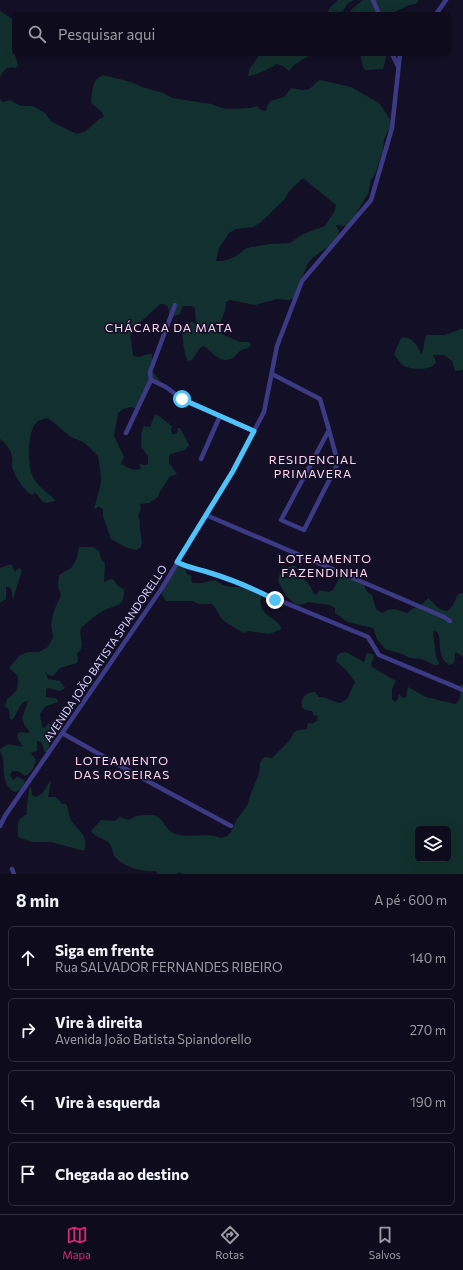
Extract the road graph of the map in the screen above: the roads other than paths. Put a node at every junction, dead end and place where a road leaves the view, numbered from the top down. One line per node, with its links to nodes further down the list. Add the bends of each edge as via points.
1 (372, 0): 3 (street)
2 (446, 0): 4 (street)
3 (378, 12)
4 (437, 12)
5 (393, 56): 7 (street)
6 (400, 56): 7 (street, AVENIDA JOÃO BATISTA SPIANDORELLO)
7 (398, 66): 9 (street, AVENIDA JOÃO BATISTA SPIANDORELLO, via 392,128 371,200 302,281 277,346)
8 (176, 305): 10 (street, via 150,372)
9 (272, 374): 12 (street, via 320,400); 13 (street, AVENIDA JOÃO BATISTA SPIANDORELLO, via 264,412)
10 (151, 380): 11 (street, via 182,399); 14 (street)
11 (220, 416): 13 (street); 15 (street)
12 (329, 430): 12 (street, via 338,463 304,530 281,520)
13 (254, 431): 16 (street, AVENIDA JOÃO BATISTA SPIANDORELLO)
14 (126, 433)
15 (201, 459)
16 (206, 515): 17 (street, AVENIDA JOÃO BATISTA SPIANDORELLO); 18 (street)
17 (177, 562): 19 (street, via 242,585 368,637 379,655); 20 (street, AVENIDA JOÃO BATISTA SPIANDORELLO, via 162,588)
18 (450, 621)
19 (463, 690)
20 (62, 733): 21 (street, AVENIDA JOÃO BATISTA SPIANDORELLO); 22 (street)
21 (0, 826)
22 (231, 826)
23 (12, 869): 24 (street)
24 (14, 874)

